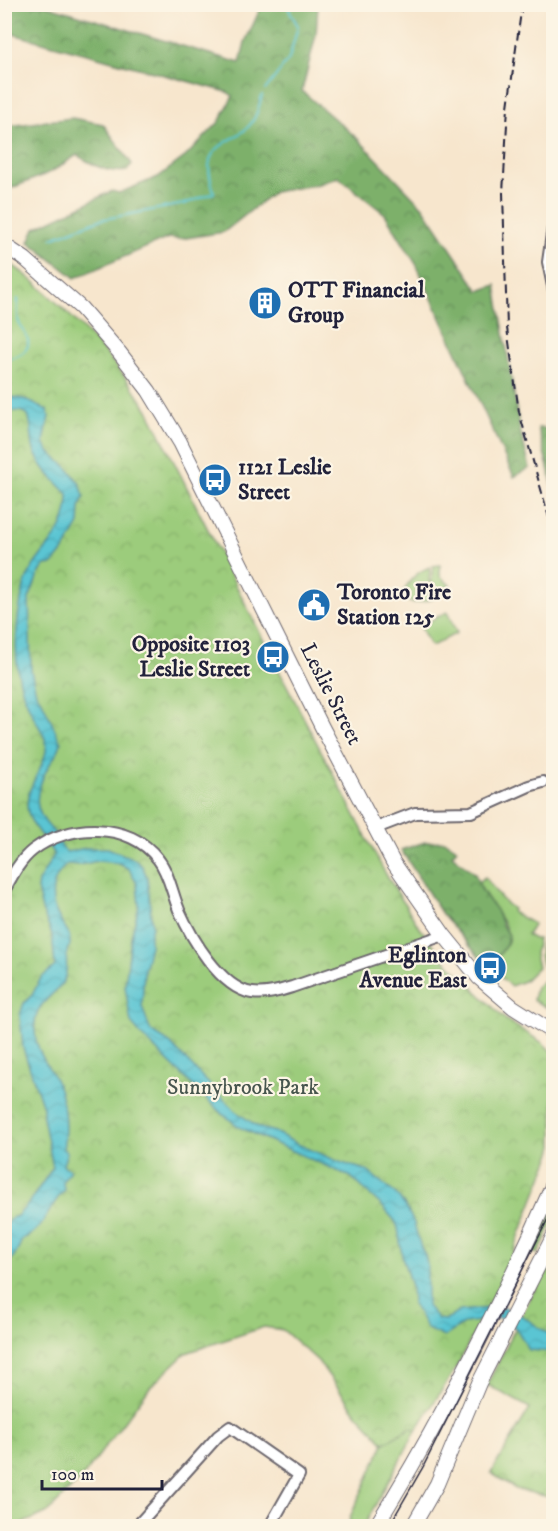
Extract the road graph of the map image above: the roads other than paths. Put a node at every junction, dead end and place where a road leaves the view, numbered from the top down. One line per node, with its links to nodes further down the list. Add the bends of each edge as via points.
1 (554, 220): 3 (street, via 548,262)
2 (4, 245): 5 (main road, Leslie Street, via 81,308 149,392 180,442)
3 (554, 291)
4 (543, 782): 5 (street, via 471,812 415,813)
5 (376, 828): 7 (main road, Leslie Street, via 393,862)
6 (4, 891): 7 (street, via 26,857 57,837 107,831 132,838 162,864 183,919 203,952 228,983 248,993 292,987)
7 (444, 935): 8 (main road, Leslie Street, via 479,978)
8 (554, 1033)
9 (554, 1182): 13 (main road, via 463,1375)
10 (554, 1235): 14 (main road, via 479,1383 437,1484)
11 (137, 1527): 12 (street, via 230,1427 299,1475)
12 (270, 1527)
13 (376, 1527)
14 (413, 1527)

